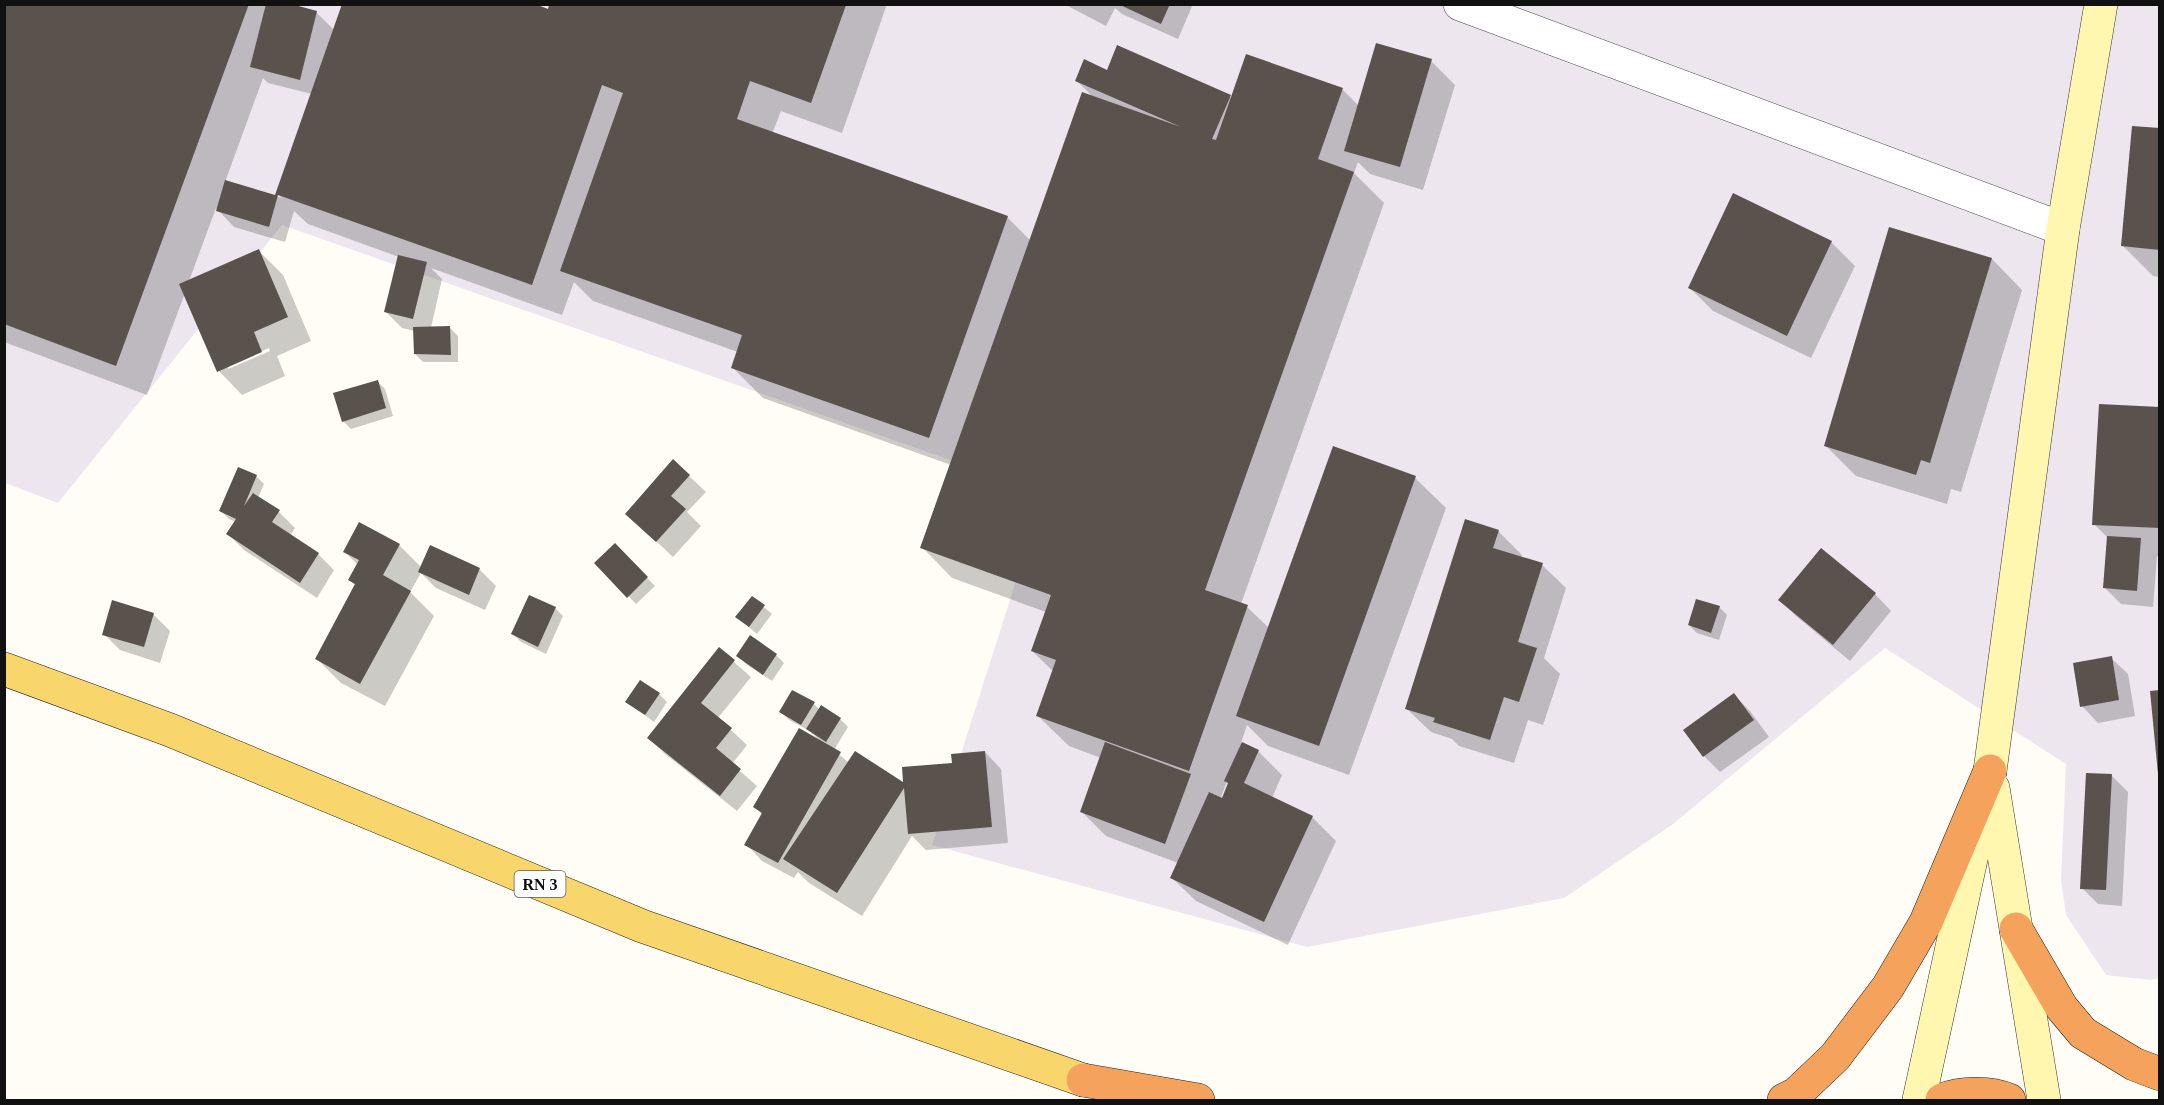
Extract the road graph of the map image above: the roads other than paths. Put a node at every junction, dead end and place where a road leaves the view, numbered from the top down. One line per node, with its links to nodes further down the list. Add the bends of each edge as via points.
1 (1460, 4): 3 (street)
2 (2101, 4): 3 (main road)
3 (2063, 229): 5 (main road)
4 (4, 669): 8 (main road, RN 3, via 170,730 642,926)
5 (1990, 771): 6 (main road); 12 (highway, via 1926,922 1888,987 1835,1056); 13 (main road)
6 (2016, 928): 7 (highway, via 2062,1008 2083,1033 2134,1064); 16 (main road)
7 (2160, 1074)
8 (1083, 1080): 9 (highway); 10 (highway, RN 3); 11 (highway, RN 3)
9 (1145, 1101)
10 (1156, 1101)
11 (1198, 1101)
12 (1784, 1101)
13 (1919, 1101)
14 (1942, 1101): 15 (highway, via 1978,1094)
15 (2009, 1101)
16 (2044, 1101)

